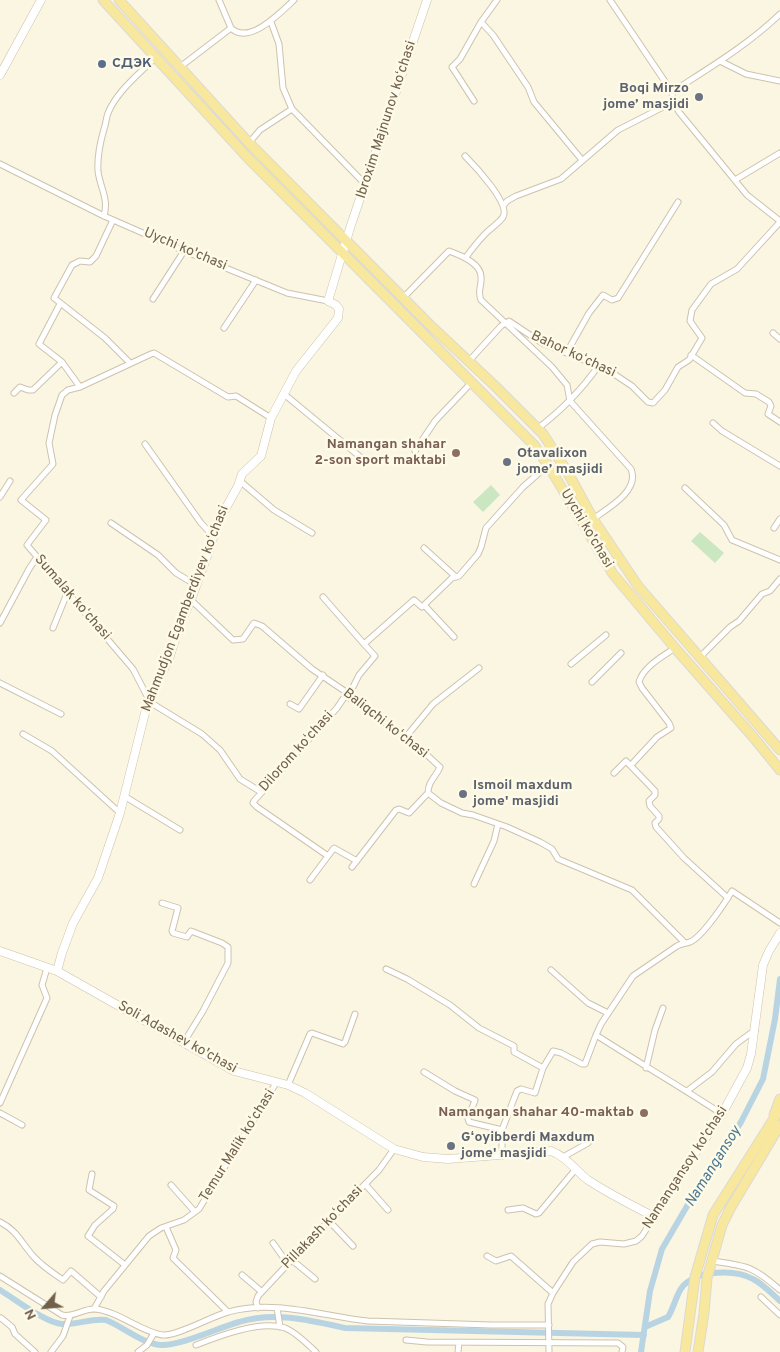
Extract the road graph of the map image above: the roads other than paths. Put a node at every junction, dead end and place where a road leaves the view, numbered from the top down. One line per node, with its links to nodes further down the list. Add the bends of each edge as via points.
1 (41, 0): 16 (street)
2 (103, 0): 13 (main road, Uychi ko'chasi)
3 (119, 0): 15 (main road, Uychi ko'chasi)
4 (219, 0): 12 (street)
5 (294, 0): 10 (street)
6 (427, 0): 28 (street, Ibroxim Majnunov koʻchasi)
7 (497, 0): 11 (street)
8 (610, 0): 18 (street)
9 (780, 14): 14 (street)
10 (270, 22): 12 (street, via 244,33); 21 (street, via 278,38 284,88)
11 (481, 22): 19 (street, via 452,67); 25 (street, via 528,87 534,102)
12 (231, 28): 15 (street)
13 (156, 57): 31 (street, via 130,82 108,114 98,165 106,204); 36 (main road, Uychi ko'chasi, via 248,158)
14 (720, 61): 17 (street, via 746,74); 18 (street)
15 (180, 67): 22 (main road, Uychi ko'chasi)
16 (0, 75)
17 (780, 80)
18 (672, 92): 20 (street)
19 (474, 101)
20 (673, 102): 25 (street, via 629,124); 27 (street)
21 (292, 109): 22 (street, via 260,130); 28 (street)
22 (249, 143): 34 (main road, Uychi ko'chasi)
23 (780, 153): 27 (street)
24 (465, 156): 30 (street)
25 (582, 160): 30 (street, via 561,179 516,196)
26 (0, 164): 31 (street, Uychi ko'chasi)
27 (735, 180): 33 (street, via 753,201)
28 (366, 184): 34 (street, Ibroxim Majnunov koʻchasi)
29 (678, 202): 47 (street, via 618,298 612,300 603,296 589,313)
30 (504, 205): 37 (street, via 502,218)
31 (104, 216): 32 (street, Uychi ko'chasi)
32 (113, 220): 35 (street, Uychi ko'chasi); 42 (street, via 96,256 90,262 74,263 69,270 54,296)
33 (780, 222): 48 (street, via 737,269 711,284 692,310 690,320 702,338)
34 (347, 240): 36 (street); 39 (main road, Uychi ko'chasi)
35 (184, 251): 38 (street, Uychi ko'chasi); 40 (street)
36 (343, 253): 41 (street); 53 (main road, Uychi ko'chasi)
37 (466, 257): 39 (street, via 449,251); 43 (street, via 480,272 478,289 481,300)
38 (256, 280): 41 (street, Uychi ko'chasi, via 287,292); 44 (street)
39 (403, 298): 49 (main road, Uychi ko'chasi)
40 (153, 300)
41 (328, 301): 56 (street, Mahmudjon Egamberdiyev koʻchasi, via 339,309 338,318 296,372)
42 (60, 304): 50 (street, via 39,344); 51 (street)
43 (504, 322): 47 (street, Bahor koʻchasi, via 512,322 542,343); 49 (street); 57 (street, via 567,385)
44 (224, 328)
45 (773, 333): 46 (street)
46 (780, 339)
47 (567, 352): 52 (street, Bahor koʻchasi)
48 (691, 355): 52 (street, Bahor koʻchasi, via 678,367 658,399 651,403 620,377); 59 (street, via 745,393 756,394 769,402 768,414)
49 (469, 361): 61 (main road, Uychi ko'chasi)
50 (62, 362): 54 (street); 55 (street, via 33,390 20,387)
51 (130, 363): 54 (street, Sumalak koʻchasi); 58 (street, Sumalak koʻchasi, via 154,354 228,397 236,396)
52 (599, 365): 57 (street)
53 (472, 382): 63 (street, via 435,421); 65 (main road, Uychi ko'chasi, via 534,445)
54 (80, 387): 78 (street, Sumalak koʻchasi, via 68,390 59,399 49,443 53,464 22,500 46,520 27,543)
55 (14, 393)
56 (284, 394): 58 (street, Mahmudjon Egamberdiyev koʻchasi); 64 (street)
57 (570, 401): 61 (street); 71 (street, via 633,474 629,489)
58 (271, 418): 68 (street, Mahmudjon Egamberdiyev koʻchasi, via 261,456 242,474)
59 (780, 422)
60 (713, 423): 66 (street)
61 (537, 429): 71 (main road, Uychi ko'chasi, via 556,453)
62 (144, 444): 76 (street)
63 (415, 451)
64 (364, 460)
65 (548, 465): 80 (street, via 486,528 478,554); 94 (main road, Uychi ko'chasi, via 613,574)
66 (780, 466)
67 (10, 481): 70 (street)
68 (240, 481): 75 (street, via 274,510); 76 (street, Mahmudjon Egamberdiyev koʻchasi)
69 (685, 488): 79 (street, via 724,525 732,540)
70 (0, 497)
71 (593, 519): 96 (main road, Uychi ko'chasi, via 638,586)
72 (780, 519): 74 (street)
73 (111, 523): 82 (street)
74 (774, 528)
75 (312, 533)
76 (213, 536): 82 (street, Mahmudjon Egamberdiyev koʻchasi)
77 (424, 548): 80 (street)
78 (37, 557): 83 (street, Sumalak koʻchasi); 88 (street)
79 (780, 560)
80 (456, 576): 86 (street)
81 (780, 579): 96 (street)
82 (196, 585): 85 (street, Mahmudjon Egamberdiyev koʻchasi)
83 (68, 591): 90 (street); 103 (street, Sumalak koʻchasi, via 133,670)
84 (322, 597): 93 (street)
85 (191, 600): 99 (street, Baliqchi koʻchasi, via 233,640 243,639 256,623); 103 (street, Mahmudjon Egamberdiyev koʻchasi, via 169,659)
86 (425, 606): 92 (street); 93 (street, via 414,600)
87 (0, 607): 88 (street)
88 (6, 610): 89 (street)
89 (0, 623)
90 (53, 628)
91 (606, 635): 97 (street)
92 (454, 637)
93 (364, 644): 102 (street, Dilorom koʻchasi, via 376,656 359,675)
94 (675, 648): 109 (street, via 646,670 640,682 670,728); 110 (main road, Uychi ko'chasi)
95 (621, 653): 100 (street)
96 (699, 658): 108 (main road, Uychi ko'chasi)
97 (570, 664)
98 (479, 668): 107 (street, via 433,704)
99 (323, 675): 102 (street, Baliqchi koʻchasi); 104 (street, via 299,709)
100 (592, 682)
101 (0, 683): 105 (street)
102 (347, 696): 107 (street, Baliqchi koʻchasi); 112 (street, Dilorom koʻchasi)
103 (148, 701): 112 (street, via 202,734 220,750 240,779); 114 (street, Mahmudjon Egamberdiyev koʻchasi)
104 (290, 704)
105 (62, 714)
106 (23, 734): 115 (street, via 52,751)
107 (405, 738): 113 (street, Baliqchi koʻchasi, via 440,767 429,783)
108 (780, 750)
109 (631, 764): 111 (street, via 625,761); 123 (street, via 655,791 649,801 659,816 654,825)
110 (780, 770)
111 (614, 773)
112 (261, 792): 118 (street, Dilorom koʻchasi, via 254,804)
113 (428, 793): 116 (street, via 462,813); 119 (street, via 409,813 396,810)
114 (124, 796): 115 (street, Mahmudjon Egamberdiyev koʻchasi); 117 (street)
115 (120, 813): 132 (street, Mahmudjon Egamberdiyev koʻchasi, via 98,878 74,923)
116 (498, 824): 122 (street); 127 (street, via 549,846 558,859 632,890)
117 (180, 830)
118 (328, 856): 119 (street, via 336,848); 121 (street)
119 (356, 861): 120 (street)
120 (352, 867)
121 (310, 880)
122 (474, 884)
123 (728, 898): 125 (street, via 732,891); 127 (street, via 696,939)
124 (162, 903): 138 (street, via 178,908 173,933 187,937 191,931 226,944 228,950 228,963)
125 (780, 923)
126 (780, 933): 136 (street, Namangansoy ko'chasi, via 764,965)
127 (684, 942): 134 (street, via 633,976)
128 (0, 951): 129 (street, Soli Adashev ko'chasi)
129 (47, 968): 132 (street, Soli Adashev ko'chasi); 146 (street, via 42,985 47,998)
130 (386, 970): 139 (street, via 450,1005 478,1028 512,1045 514,1052)
131 (551, 970): 134 (street, via 588,1002)
132 (57, 971): 138 (street, Soli Adashev ko'chasi)
133 (663, 1008): 140 (street)
134 (608, 1013): 137 (street)
135 (355, 1014): 143 (street, via 343,1044 310,1034)
136 (755, 1030): 144 (street, via 736,1044 712,1072); 149 (street, Namangansoy ko'chasi, via 747,1068)
137 (596, 1036): 139 (street, via 585,1064 556,1051 550,1054); 140 (street)
138 (184, 1042): 142 (street, Soli Adashev ko'chasi, via 234,1071)
139 (543, 1068): 152 (street, via 534,1094 521,1089 517,1091)
140 (646, 1068): 144 (street)
141 (424, 1072): 152 (street, via 475,1100 469,1122)
142 (276, 1083): 143 (street, Soli Adashev ko'chasi); 163 (street, Temur Malik koʻchasi)
143 (288, 1085): 154 (street, Soli Adashev ko'chasi, via 305,1092)
144 (687, 1091): 149 (street)
145 (780, 1099): 151 (main road)
146 (0, 1103)
147 (780, 1109): 151 (main road)
148 (0, 1113): 150 (street)
149 (722, 1114): 164 (street, Namangansoy ko'chasi)
150 (22, 1125)
151 (777, 1126): 172 (main road, via 722,1225); 203 (main road, via 713,1215 694,1278)
152 (502, 1130): 155 (street)
153 (588, 1143): 156 (street)
154 (394, 1149): 155 (street, Soli Adashev ko'chasi, via 448,1160); 159 (street, Pillakash koʻchasi, via 380,1170)
155 (502, 1156): 156 (street, Soli Adashev ko'chasi, via 551,1151)
156 (563, 1157): 157 (street)
157 (574, 1170): 162 (street, via 539,1213 526,1208); 164 (street)
158 (92, 1174): 173 (street, via 89,1190 114,1206 88,1236)
159 (365, 1184): 161 (street); 165 (street, Pillakash koʻchasi)
160 (171, 1185): 163 (street)
161 (388, 1210)
162 (508, 1210)
163 (195, 1212): 167 (street, Temur Malik koʻchasi)
164 (654, 1217): 179 (street, Namangansoy ko'chasi, via 636,1241 624,1244 600,1242 586,1248)
165 (329, 1221): 169 (street); 171 (street, Pillakash koʻchasi)
166 (0, 1222): 180 (street, via 14,1230 34,1257 48,1269 63,1280 70,1271)
167 (166, 1226): 173 (street, Temur Malik koʻchasi, via 149,1236); 185 (street, via 176,1250 173,1258)
168 (273, 1243): 171 (street)
169 (353, 1246)
170 (487, 1256): 179 (street, via 496,1261 511,1256)
171 (290, 1262): 176 (street); 178 (street, Pillakash koʻchasi)
172 (711, 1262): 177 (street, via 749,1267); 204 (main road)
173 (124, 1265): 180 (street, Temur Malik koʻchasi)
174 (0, 1276): 187 (street, via 59,1314)
175 (242, 1276): 178 (street)
176 (315, 1280)
177 (780, 1290)
178 (262, 1292): 182 (street, Pillakash koʻchasi, via 258,1296)
179 (553, 1293): 190 (street, Namangansoy ko'chasi, via 548,1304)
180 (101, 1297): 183 (street, Temur Malik koʻchasi)
181 (761, 1297): 186 (street)
182 (258, 1308): 184 (street); 185 (street)
183 (94, 1309): 187 (street); 191 (street)
184 (277, 1311): 189 (street); 190 (street, via 301,1309 368,1321)
185 (228, 1312): 191 (street, via 169,1334)
186 (780, 1315)
187 (70, 1317): 197 (street)
188 (1, 1318): 196 (street)
189 (280, 1327): 195 (street, via 238,1331); 199 (street, via 294,1333)
190 (549, 1327): 193 (street, Namangansoy ko'chasi)
191 (153, 1334): 198 (street)
192 (406, 1340): 194 (street)
193 (548, 1341): 194 (street); 201 (street, Namangansoy ko'chasi); 202 (street, via 618,1343 623,1347)
194 (459, 1342): 200 (street)
195 (196, 1345)
196 (35, 1352)
197 (51, 1352)
198 (138, 1352)
199 (316, 1352)
200 (458, 1352)
201 (549, 1352)
202 (622, 1352)
203 (685, 1352)
204 (698, 1352)

